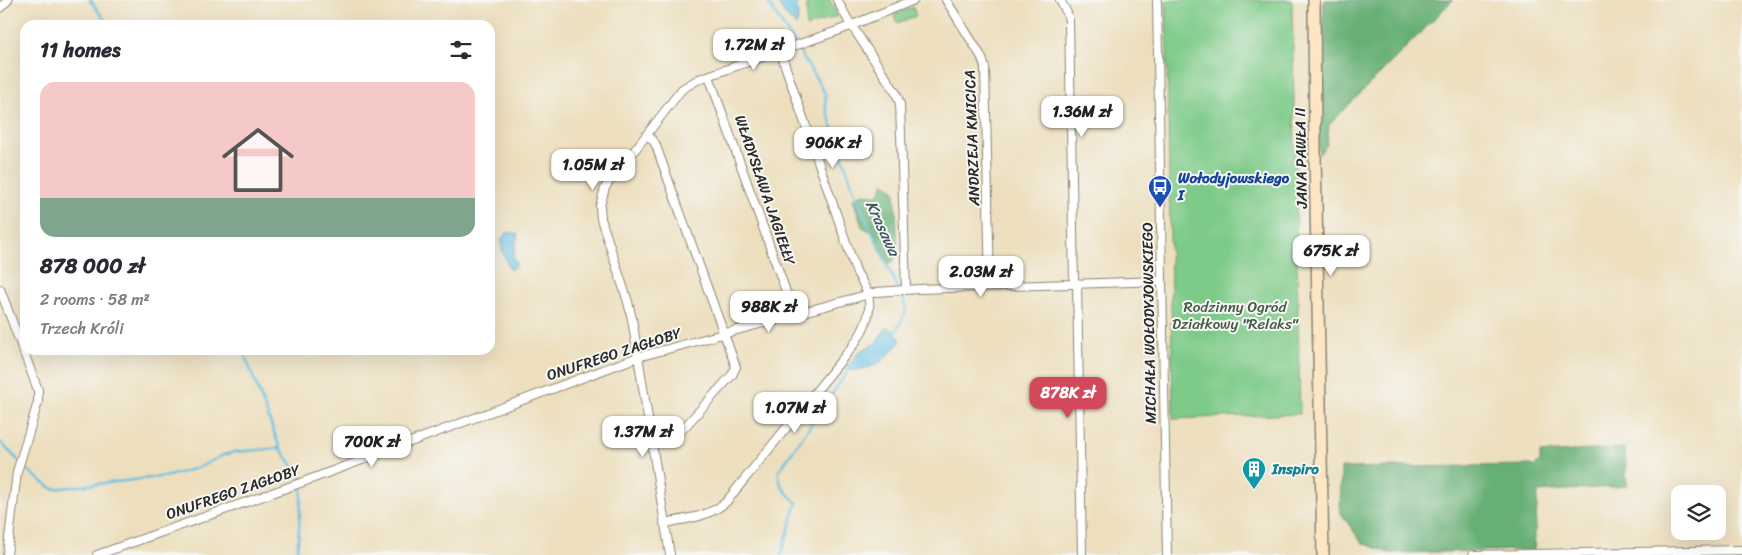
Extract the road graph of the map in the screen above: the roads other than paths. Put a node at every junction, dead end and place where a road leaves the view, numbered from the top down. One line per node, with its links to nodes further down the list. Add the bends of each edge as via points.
1 (8, 0): 8 (street)
2 (837, 0): 9 (street)
3 (914, 0): 9 (street)
4 (946, 0): 15 (street, ANDRZEJA KMICICA, via 985,67)
5 (1060, 0): 14 (street, via 1069,21)
6 (1157, 0): 13 (street, MICHAŁA WOŁODYJOWSKIEGO)
7 (1314, 0): 33 (main road, JANA PAWŁA II)
8 (0, 8)
9 (852, 25): 10 (street); 17 (street, via 900,104)
10 (780, 51): 11 (street); 18 (street, via 856,271)
11 (709, 76): 12 (street, via 677,94); 19 (street, WŁADYSŁAWA JAGIEŁŁY)
12 (647, 134): 20 (street, via 656,143); 23 (street, via 613,175 600,206 602,226 628,302)
13 (1161, 281): 14 (street, ONUFREGO ZAGŁOBY); 32 (street, MICHAŁA WOŁODYJOWSKIEGO)
14 (1075, 283): 15 (street, ONUFREGO ZAGŁOBY); 31 (street)
15 (990, 287): 17 (street, ONUFREGO ZAGŁOBY)
16 (0, 289): 21 (street)
17 (901, 290): 18 (street, ONUFREGO ZAGŁOBY)
18 (868, 295): 19 (street, ONUFREGO ZAGŁOBY); 25 (street, via 866,325 857,340 726,502 709,513)
19 (794, 314): 20 (street, ONUFREGO ZAGŁOBY)
20 (724, 334): 23 (street, ONUFREGO ZAGŁOBY); 24 (street, via 735,370 681,431)
21 (20, 342)
22 (25, 355): 28 (street, via 38,390 38,402 17,472)
23 (638, 357): 24 (street); 29 (street, ONUFREGO ZAGŁOBY)
24 (651, 441): 25 (street)
25 (664, 523): 30 (street)
26 (1742, 550): 27 (street)
27 (1535, 554): 34 (street)
28 (7, 555)
29 (97, 555)
30 (670, 555)
31 (1082, 555)
32 (1167, 555)
33 (1323, 555)
34 (1473, 555)

